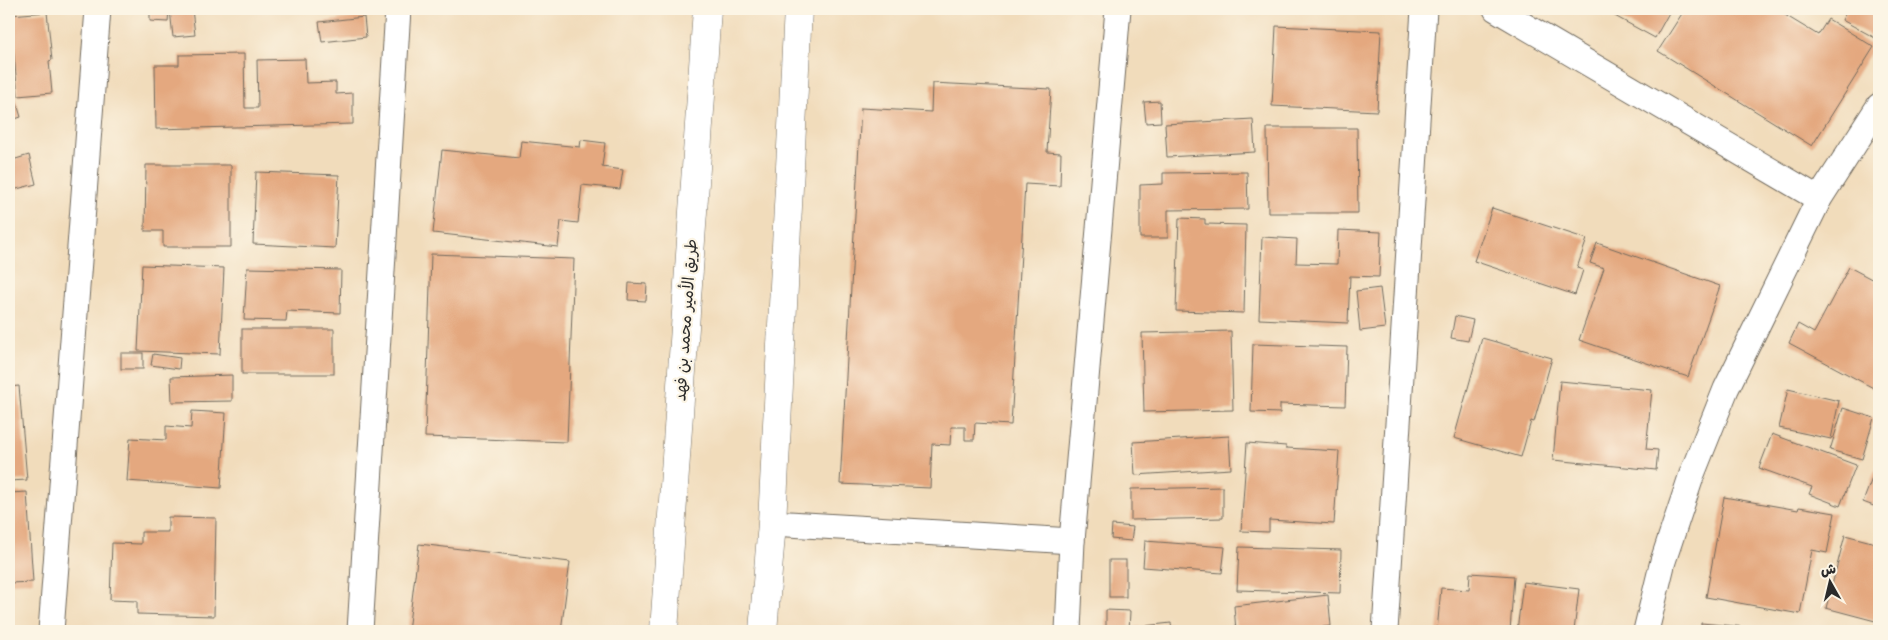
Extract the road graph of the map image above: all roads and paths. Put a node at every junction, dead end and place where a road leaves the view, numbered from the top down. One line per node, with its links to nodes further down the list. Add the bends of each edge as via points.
1 (98, 9): 12 (street)
2 (398, 9): 13 (street)
3 (707, 9): 14 (street, طريق الأمير محمد بن فهد)
4 (798, 9): 10 (street)
5 (1118, 9): 11 (street)
6 (1424, 9): 17 (street)
7 (1496, 9): 9 (street)
8 (1879, 106): 9 (street)
9 (1818, 199): 18 (street, via 1726,389 1692,474 1663,561)
10 (772, 523): 11 (street); 15 (street)
11 (1072, 541): 16 (street)
12 (51, 631)
13 (360, 631)
14 (664, 631)
15 (763, 631)
16 (1068, 631)
17 (1385, 631)
18 (1646, 631)

